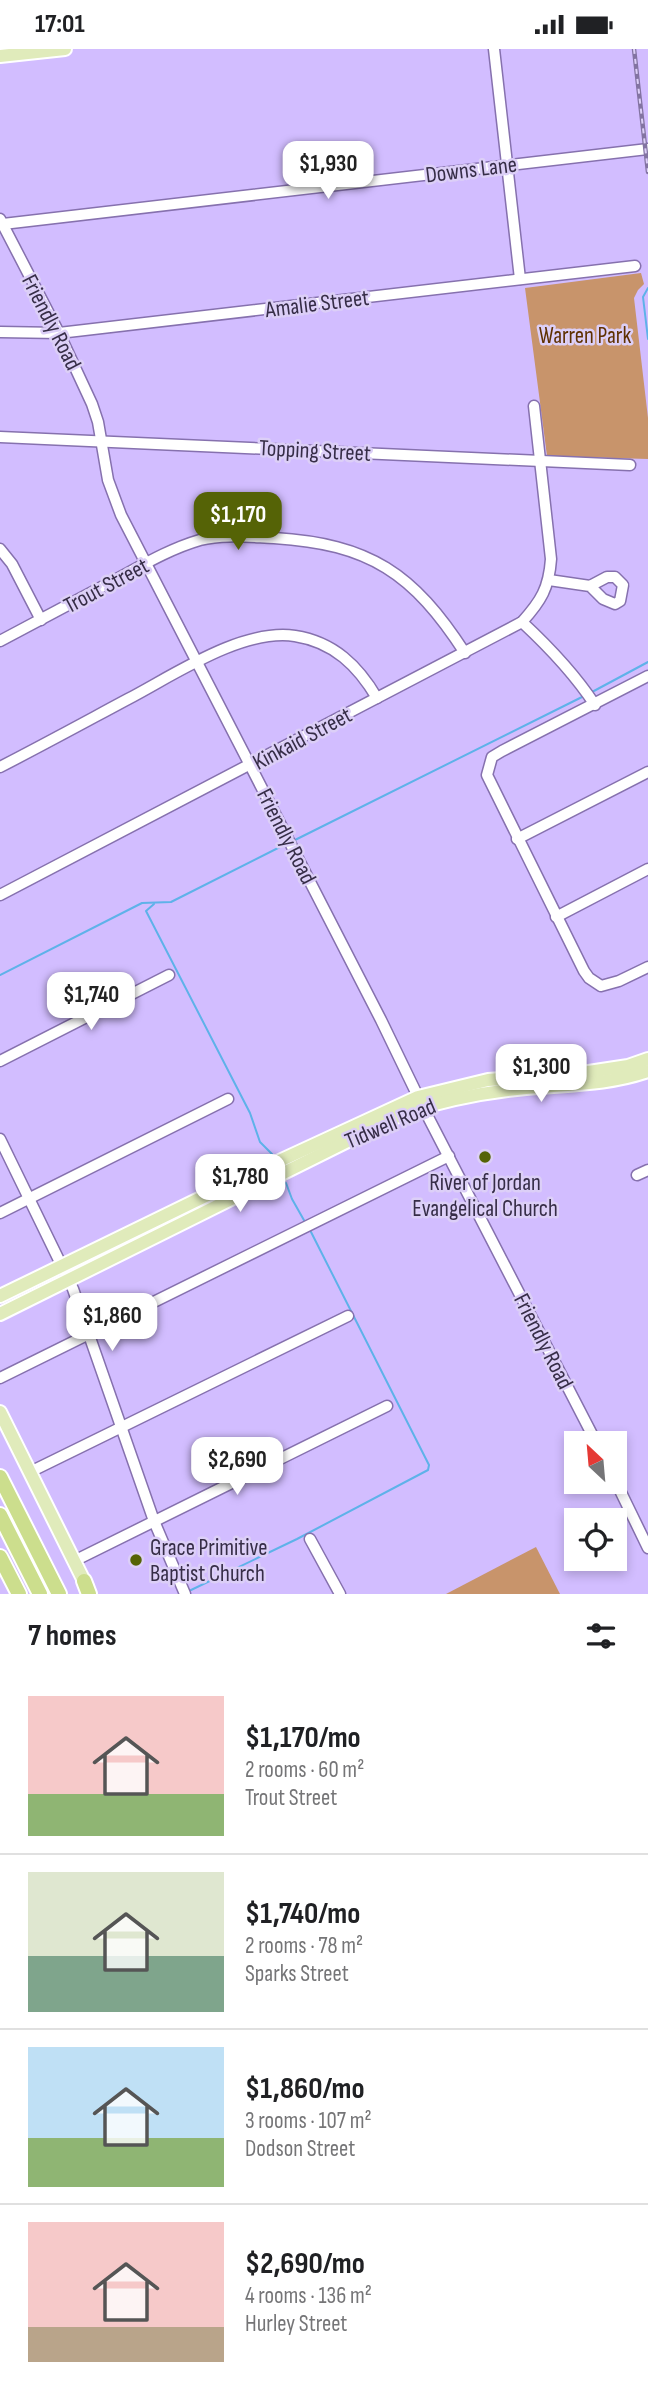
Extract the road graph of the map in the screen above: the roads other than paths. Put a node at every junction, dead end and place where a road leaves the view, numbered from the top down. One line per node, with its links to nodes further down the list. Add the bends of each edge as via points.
1 (65, 49): 3 (main road)
2 (494, 49): 5 (street)
3 (0, 56)
4 (648, 149): 5 (street, Downs Lane)
5 (507, 165): 6 (street, Downs Lane); 8 (street)
6 (1, 221): 10 (street, Friendly Road)
7 (635, 266): 8 (street, Amalie Street)
8 (520, 279): 10 (street, Amalie Street)
9 (0, 332): 10 (street, Amalie Street)
10 (59, 333): 13 (street, Friendly Road, via 92,404)
11 (534, 406): 14 (street)
12 (0, 436): 13 (street, Topping Street)
13 (101, 440): 14 (street, Topping Street); 17 (street, Friendly Road, via 112,494)
14 (541, 461): 15 (street, Topping Street); 18 (street)
15 (630, 465)
16 (0, 549): 20 (street)
17 (146, 563): 20 (street, Trout Street); 23 (street, Trout Street, via 195,542 231,536 306,540 345,548 391,569 416,589); 24 (street, Friendly Road)
18 (549, 580): 19 (street); 21 (street, Kinkaid Street)
19 (590, 586)
20 (41, 620): 22 (street, Trout Street)
21 (522, 622): 23 (street, Kinkaid Street); 27 (street, via 557,654)
22 (0, 641)
23 (464, 653): 26 (street, Kinkaid Street)
24 (197, 662): 26 (street, via 253,639 294,635 323,644 347,659); 28 (street, Friendly Road); 29 (street)
25 (648, 676): 27 (street)
26 (377, 698): 28 (street, Kinkaid Street)
27 (593, 702): 31 (street, via 492,758 487,775)
28 (250, 765): 33 (street, Kinkaid Street); 42 (street, Friendly Road)
29 (0, 767)
30 (648, 772): 31 (street)
31 (517, 839): 34 (street)
32 (648, 869): 34 (street)
33 (0, 895)
34 (556, 917): 35 (street, via 589,978 601,986)
35 (648, 967)
36 (169, 975): 38 (street)
37 (648, 1059): 39 (main road, Tidwell Road)
38 (0, 1061)
39 (629, 1071): 40 (main road, Tidwell Road); 42 (main road, Tidwell Road, via 580,1085 528,1083)
40 (648, 1071)
41 (228, 1099): 48 (street)
42 (420, 1102): 44 (main road, Tidwell Road); 45 (street, Friendly Road)
43 (0, 1139): 48 (street)
44 (323, 1146): 50 (main road, Tidwell Road); 51 (main road, Tidwell Road)
45 (449, 1156): 57 (street); 62 (street, Friendly Road)
46 (648, 1170): 47 (street)
47 (637, 1175)
48 (29, 1199): 49 (street); 52 (street)
49 (0, 1213)
50 (152, 1221): 51 (main road); 52 (main road, Tidwell Road)
51 (159, 1236): 53 (main road, Tidwell Road)
52 (62, 1266): 53 (street); 54 (main road, Tidwell Road)
53 (68, 1279): 55 (main road, Tidwell Road); 57 (street)
54 (0, 1296)
55 (0, 1314)
56 (348, 1316): 61 (street)
57 (89, 1334): 58 (street); 61 (street)
58 (0, 1378)
59 (387, 1406): 67 (street)
60 (0, 1412): 63 (main road)
61 (123, 1428): 63 (street); 67 (street)
62 (590, 1431)
63 (30, 1472): 71 (main road)
64 (0, 1477): 76 (highway)
65 (622, 1495): 69 (street)
66 (0, 1514): 75 (highway)
67 (154, 1521): 71 (street); 73 (street)
68 (310, 1539): 77 (street)
69 (648, 1548)
70 (0, 1557): 74 (highway)
71 (74, 1561): 72 (main road)
72 (88, 1590)
73 (183, 1591)
74 (19, 1594)
75 (40, 1594)
76 (59, 1594)
77 (340, 1594)

